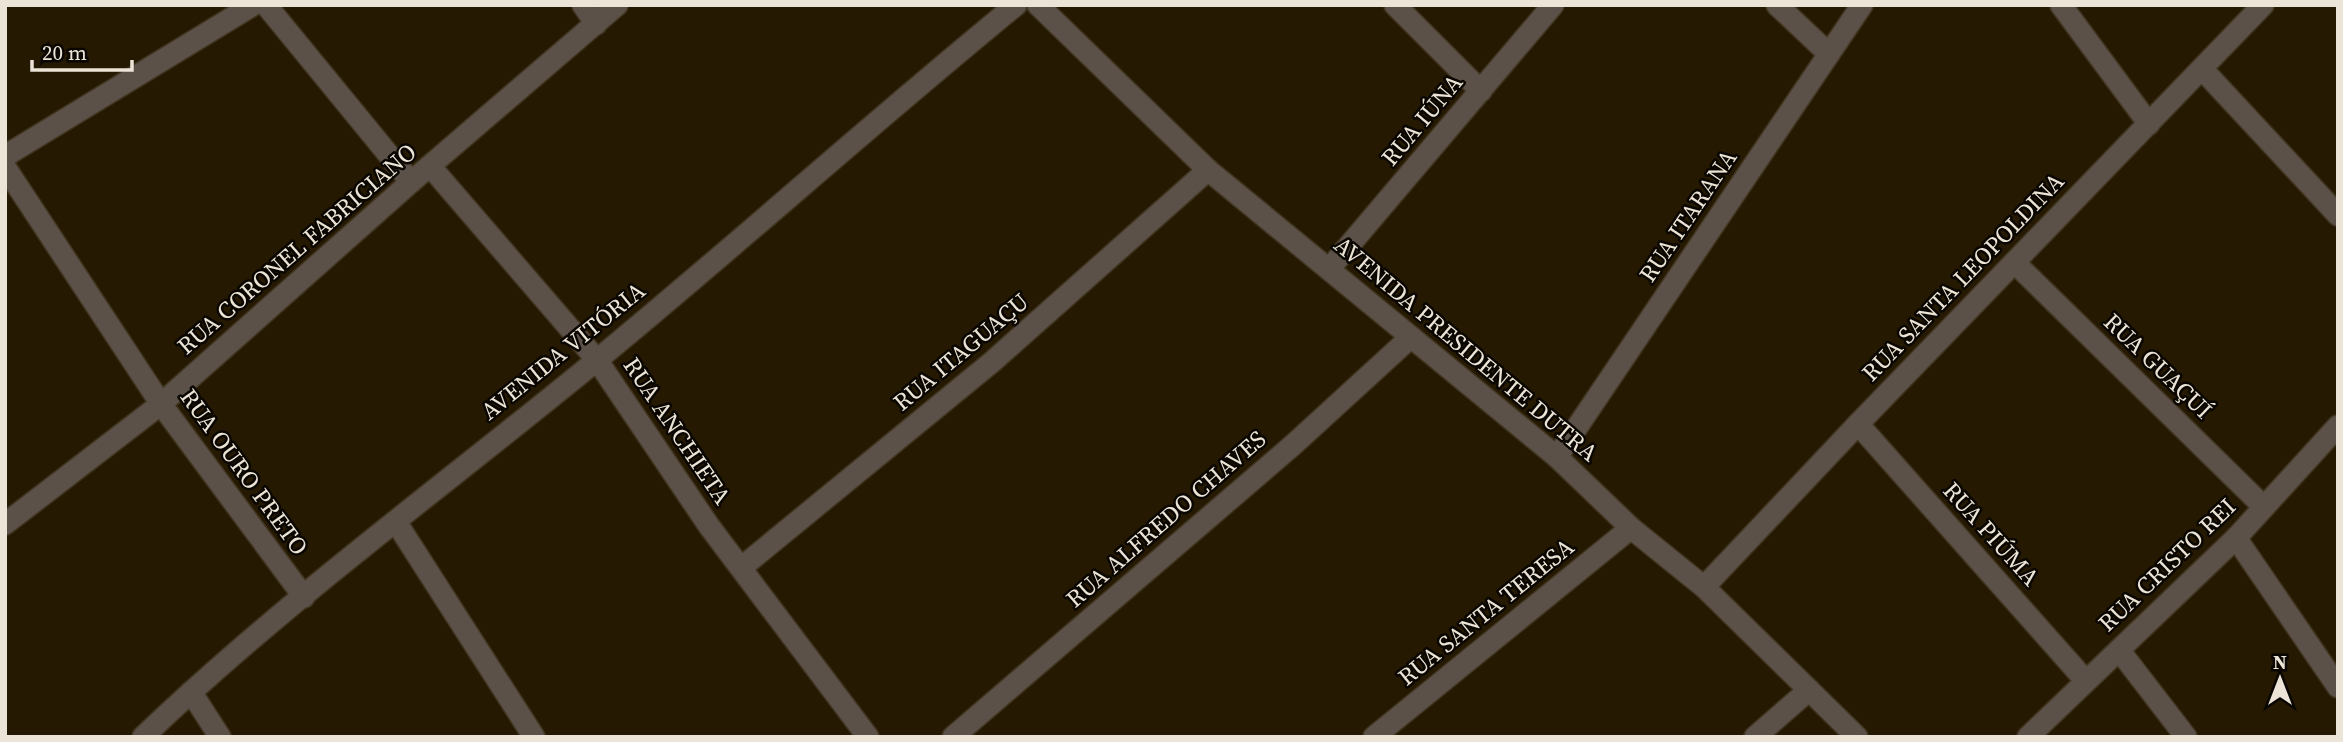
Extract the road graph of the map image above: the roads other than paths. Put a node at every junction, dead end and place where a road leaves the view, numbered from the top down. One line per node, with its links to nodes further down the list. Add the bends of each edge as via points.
1 (253, 5): 18 (street)
2 (266, 5): 22 (street)
3 (583, 5): 13 (street)
4 (617, 5): 13 (street, RUA CORONEL FABRICIANO)
5 (1016, 5): 28 (street, AVENIDA VITÓRIA)
6 (1038, 5): 21 (street, AVENIDA PRESIDENTE DUTRA)
7 (1395, 5): 16 (street)
8 (1553, 5): 16 (street, RUA IÚNA)
9 (1777, 5): 14 (street)
10 (1862, 5): 14 (street, RUA ITARANA)
11 (2061, 5): 17 (street)
12 (2263, 5): 15 (street, RUA SANTA LEOPOLDINA)
13 (596, 24): 19 (street, RUA CORONEL FABRICIANO)
14 (1829, 54): 32 (street, RUA ITARANA)
15 (2203, 70): 17 (street, RUA SANTA LEOPOLDINA); 24 (street)
16 (1481, 92): 26 (street, RUA IÚNA)
17 (2149, 124): 25 (street, RUA SANTA LEOPOLDINA)
18 (5, 156)
19 (429, 166): 22 (street, RUA CORONEL FABRICIANO); 28 (street, RUA ANCHIETA)
20 (5, 167): 23 (street, RUA OURO PRETO)
21 (1208, 170): 26 (street, AVENIDA PRESIDENTE DUTRA); 38 (street, RUA ITAGUAÇU, via 992,362)
22 (411, 182): 29 (street, RUA CORONEL FABRICIANO)
23 (12, 193): 29 (street, RUA OURO PRETO)
24 (2338, 215)
25 (2015, 263): 30 (street, RUA SANTA LEOPOLDINA); 33 (street, RUA GUAÇUÍ)
26 (1331, 268): 27 (street, AVENIDA PRESIDENTE DUTRA)
27 (1411, 337): 32 (street, AVENIDA PRESIDENTE DUTRA); 50 (street, RUA ALFREDO CHAVES, via 1293,445)
28 (597, 360): 34 (street, AVENIDA VITÓRIA); 38 (street, RUA ANCHIETA, via 709,526)
29 (161, 404): 35 (street, RUA CORONEL FABRICIANO); 40 (street, RUA OURO PRETO)
30 (1858, 424): 39 (street, RUA SANTA LEOPOLDINA); 42 (street, RUA PIÚMA)
31 (2338, 426): 33 (street, RUA CRISTO REI)
32 (1557, 457): 36 (street, AVENIDA PRESIDENTE DUTRA)
33 (2264, 507): 37 (street, RUA CRISTO REI)
34 (396, 522): 40 (street, AVENIDA VITÓRIA); 48 (street)
35 (5, 524)
36 (1631, 528): 39 (street, AVENIDA PRESIDENTE DUTRA); 51 (street, RUA SANTA TERESA)
37 (2236, 538): 41 (street, RUA CRISTO REI); 43 (street)
38 (742, 567): 49 (street, RUA ANCHIETA)
39 (1704, 587): 44 (street, AVENIDA PRESIDENTE DUTRA)
40 (304, 597): 45 (street, AVENIDA VITÓRIA)
41 (2119, 650): 42 (street, RUA CRISTO REI); 55 (street)
42 (2085, 680): 54 (street, RUA CRISTO REI)
43 (2338, 687)
44 (1809, 690): 52 (street); 53 (street, AVENIDA PRESIDENTE DUTRA)
45 (191, 692): 46 (street, AVENIDA VITÓRIA); 47 (street)
46 (143, 737)
47 (220, 737)
48 (534, 737)
49 (867, 737)
50 (953, 737)
51 (1374, 737)
52 (1755, 737)
53 (1857, 737)
54 (2028, 737)
55 (2186, 737)

